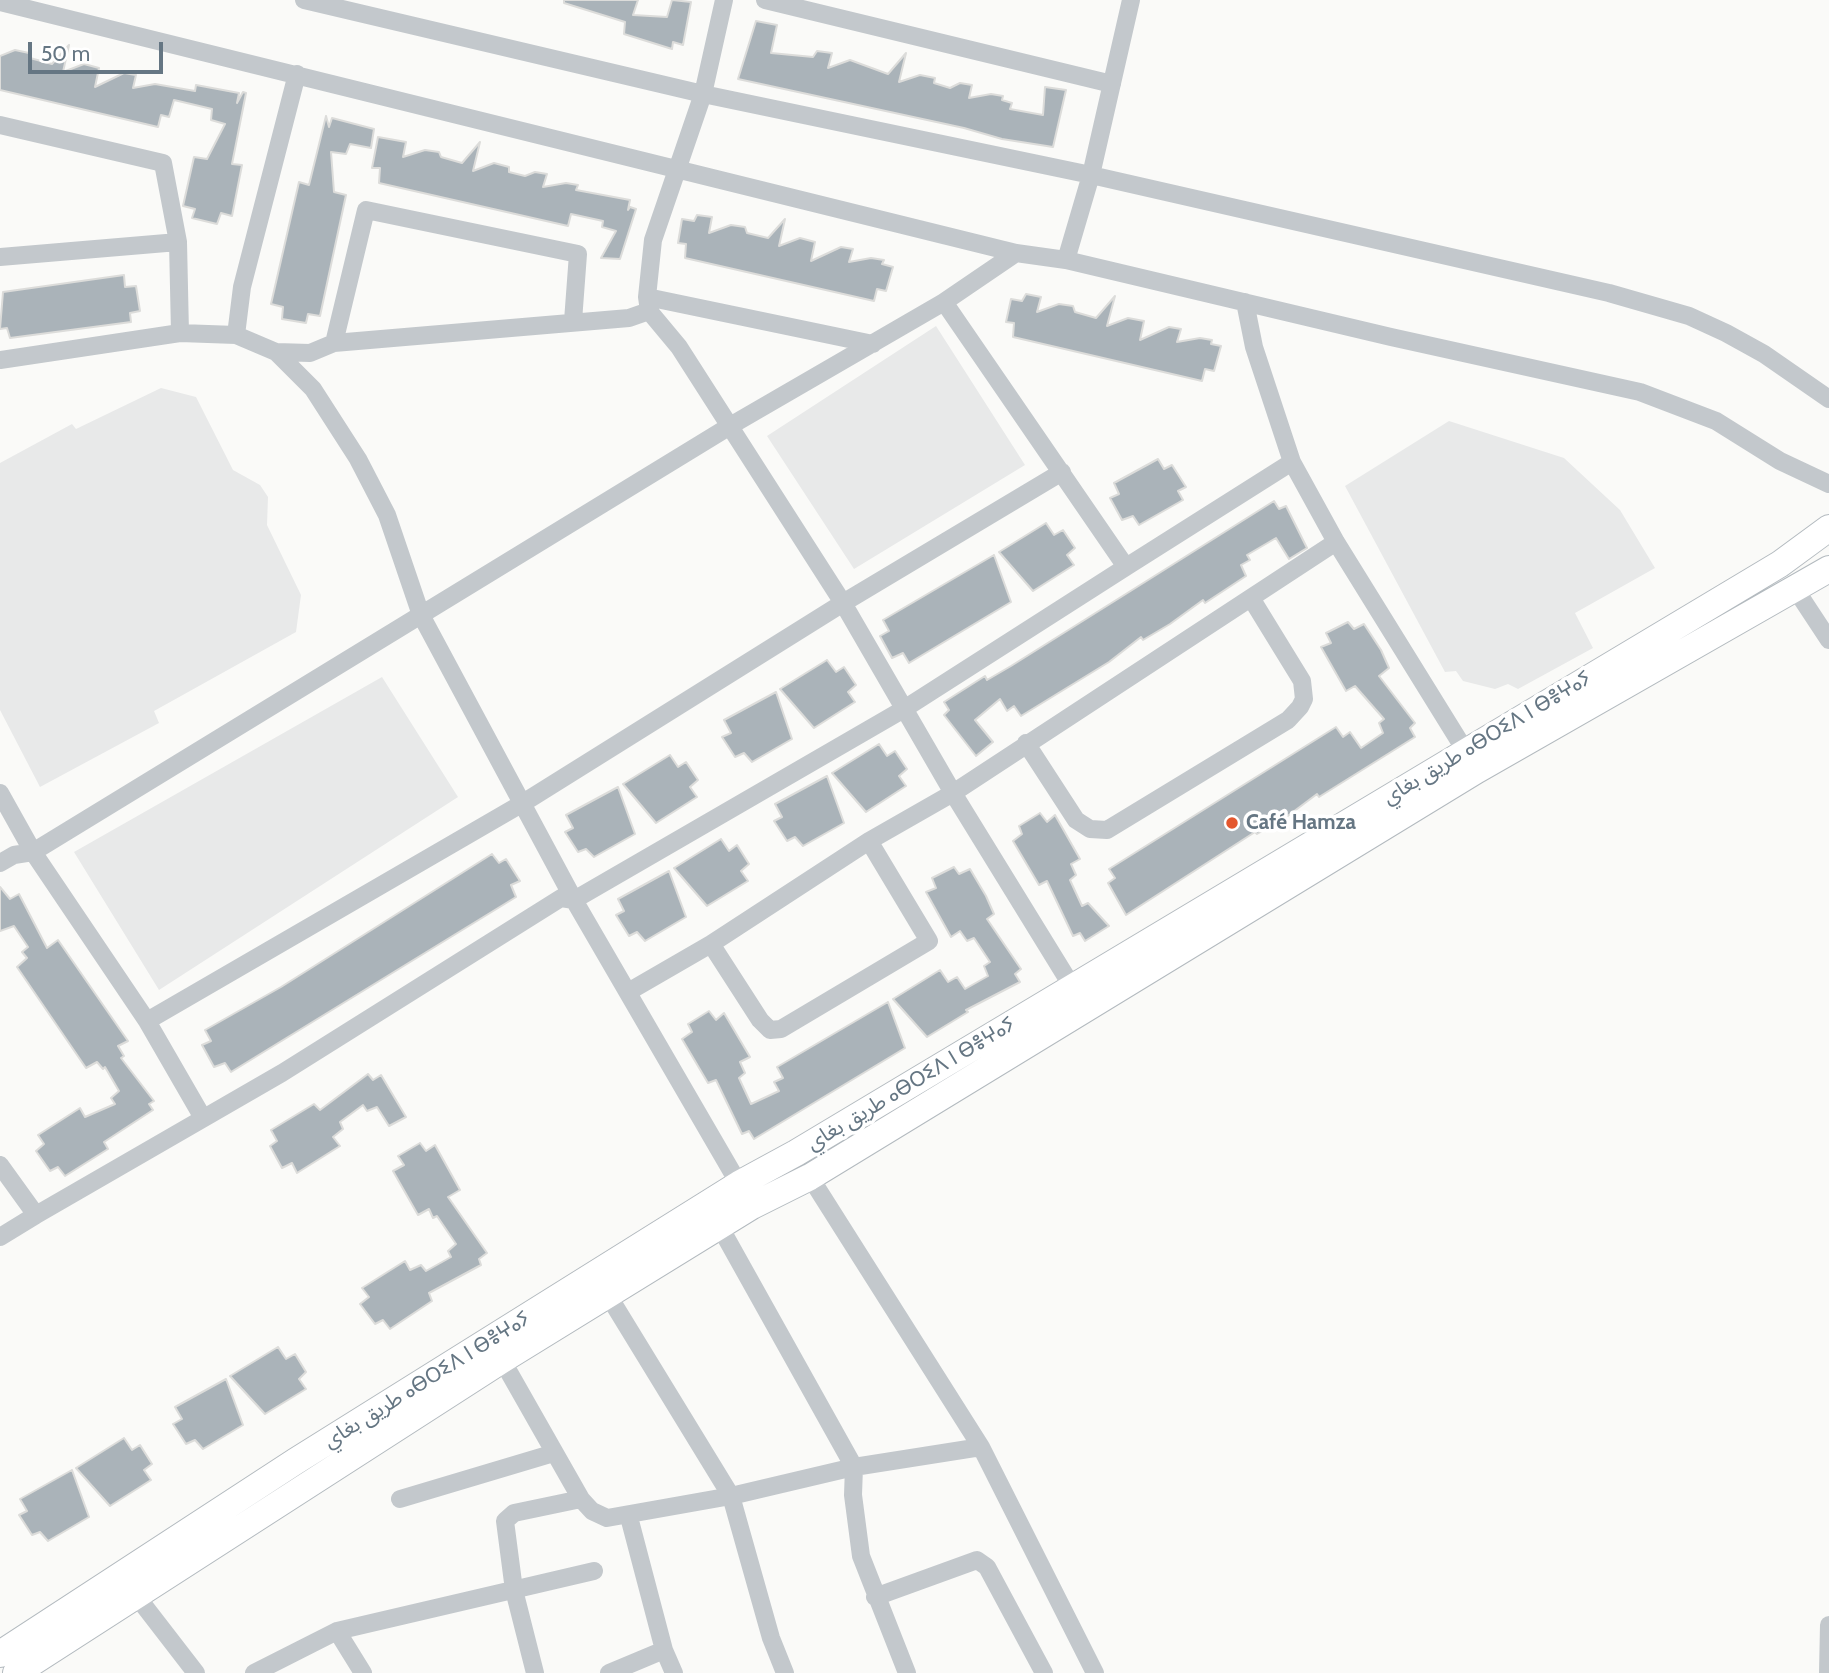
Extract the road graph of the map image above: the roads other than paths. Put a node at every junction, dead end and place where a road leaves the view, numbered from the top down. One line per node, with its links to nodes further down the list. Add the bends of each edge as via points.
1 (724, 0): 8 (street)
2 (765, 0): 7 (street)
3 (1131, 0): 7 (street)
4 (315, 1): 8 (street)
5 (0, 2): 6 (street)
6 (297, 74): 10 (street); 21 (street, via 243,286)
7 (1111, 84): 11 (street)
8 (703, 94): 10 (street); 11 (street)
9 (0, 125): 12 (street, via 163,163)
10 (676, 167): 13 (street); 18 (street, via 653,240)
11 (1091, 175): 15 (street); 26 (street, via 1609,293 1689,316 1764,354)
12 (178, 242): 14 (street); 20 (street)
13 (1016, 253): 15 (street); 16 (street)
14 (0, 257)
15 (1066, 260): 17 (street)
16 (944, 302): 23 (street); 29 (street)
17 (1245, 302): 28 (street, via 1254,347); 30 (street, via 1640,392 1716,421)
18 (648, 303): 19 (street, via 629,318); 23 (street); 27 (street)
19 (573, 321): 22 (street); 22 (street, via 578,254 366,210)
20 (180, 333): 21 (street); 25 (street)
21 (236, 335): 24 (street)
22 (334, 343): 24 (street, via 310,353)
23 (873, 344): 27 (street)
24 (276, 352): 38 (street, via 313,389 358,459 387,515)
25 (0, 360)
26 (1829, 399)
27 (730, 426): 37 (street); 38 (street)
28 (1292, 462): 32 (street); 33 (street)
29 (1062, 472): 33 (street); 37 (street)
30 (1829, 484)
31 (1829, 528): 42 (main road, طريق بغاي ⴰⴱⵔⵉⴷ ⵏ ⴱⴻⵖⴰⵢ, via 1787,560)
32 (1336, 542): 36 (street); 42 (street)
33 (1126, 566): 40 (street)
34 (1829, 569): 35 (main road, طريق بغاي ⴰⴱⵔⵉⴷ ⵏ ⴱⴻⵖⴰⵢ)
35 (1794, 587): 39 (street); 42 (main road, طريق بغاي ⴰⴱⵔⵉⴷ ⵏ ⴱⴻⵖⴰⵢ)
36 (1251, 598): 41 (street); 41 (street, via 1303,681 1304,699 1288,720 1107,830 1090,829 1076,820)
37 (842, 603): 40 (street); 45 (street)
38 (421, 615): 45 (street); 47 (street)
39 (1829, 640)
40 (904, 709): 44 (street); 49 (street)
41 (1026, 743): 44 (street)
42 (1471, 760): 51 (main road, طريق بغاي ⴰⴱⵔⵉⴷ ⵏ ⴱⴻⵖⴰⵢ); 56 (main road, طريق بغاي ⴰⴱⵔⵉⴷ ⵏ ⴱⴻⵖⴰⵢ)
43 (0, 793): 47 (street)
44 (953, 793): 46 (street); 51 (street)
45 (523, 803): 49 (street); 53 (street)
46 (869, 841): 50 (street); 50 (street, via 929,941 781,1029 770,1030)
47 (33, 852): 48 (street); 53 (street)
48 (0, 863)
49 (574, 900): 52 (street); 54 (street, via 561,898)
50 (711, 944): 52 (street)
51 (1073, 988): 57 (main road, طريق بغاي ⴰⴱⵔⵉⴷ ⵏ ⴱⴻⵖⴰⵢ)
52 (628, 992): 57 (street)
53 (147, 1021): 54 (street)
54 (203, 1118): 58 (street)
55 (0, 1165): 58 (street)
56 (810, 1177): 57 (main road, طريق بغاي ⴰⴱⵔⵉⴷ ⵏ ⴱⴻⵖⴰⵢ); 63 (street)
57 (746, 1195): 59 (main road, طريق بغاي ⴰⴱⵔⵉⴷ ⵏ ⴱⴻⵖⴰⵢ); 77 (main road, طريق بغاي ⴰⴱⵔⵉⴷ ⵏ ⴱⴻⵖⴰⵢ, via 296,1461)
58 (36, 1216): 60 (street)
59 (720, 1227): 61 (main road, طريق بغاي ⴰⴱⵔⵉⴷ ⵏ ⴱⴻⵖⴰⵢ); 65 (street)
60 (0, 1237)
61 (608, 1295): 62 (main road, طريق بغاي ⴰⴱⵔⵉⴷ ⵏ ⴱⴻⵖⴰⵢ); 66 (street)
62 (502, 1360): 64 (street); 72 (main road, طريق بغاي ⴰⴱⵔⵉⴷ ⵏ ⴱⴻⵖⴰⵢ)
63 (981, 1447): 65 (street); 88 (street)
64 (554, 1453): 67 (street); 68 (street)
65 (854, 1467): 66 (street); 73 (street, via 861,1556)
66 (731, 1496): 69 (street); 85 (street)
67 (400, 1499)
68 (581, 1499): 69 (street, via 607,1518); 71 (street, via 506,1518)
69 (629, 1517): 76 (street)
70 (594, 1571): 71 (street)
71 (514, 1590): 75 (street); 82 (street)
72 (135, 1594): 78 (main road, طريق بغاي ⴰⴱⵔⵉⴷ ⵏ ⴱⴻⵖⴰⵢ); 79 (street)
73 (875, 1597): 86 (street); 87 (street, via 977,1560 987,1567)
74 (1829, 1625): 89 (street)
75 (337, 1631): 80 (street); 81 (street)
76 (664, 1650): 83 (street); 84 (street)
77 (0, 1654)
78 (16, 1673)
79 (196, 1673)
80 (254, 1673)
81 (363, 1673)
82 (535, 1673)
83 (609, 1673)
84 (674, 1673)
85 (785, 1673)
86 (907, 1673)
87 (1044, 1673)
88 (1095, 1673)
89 (1828, 1673)

